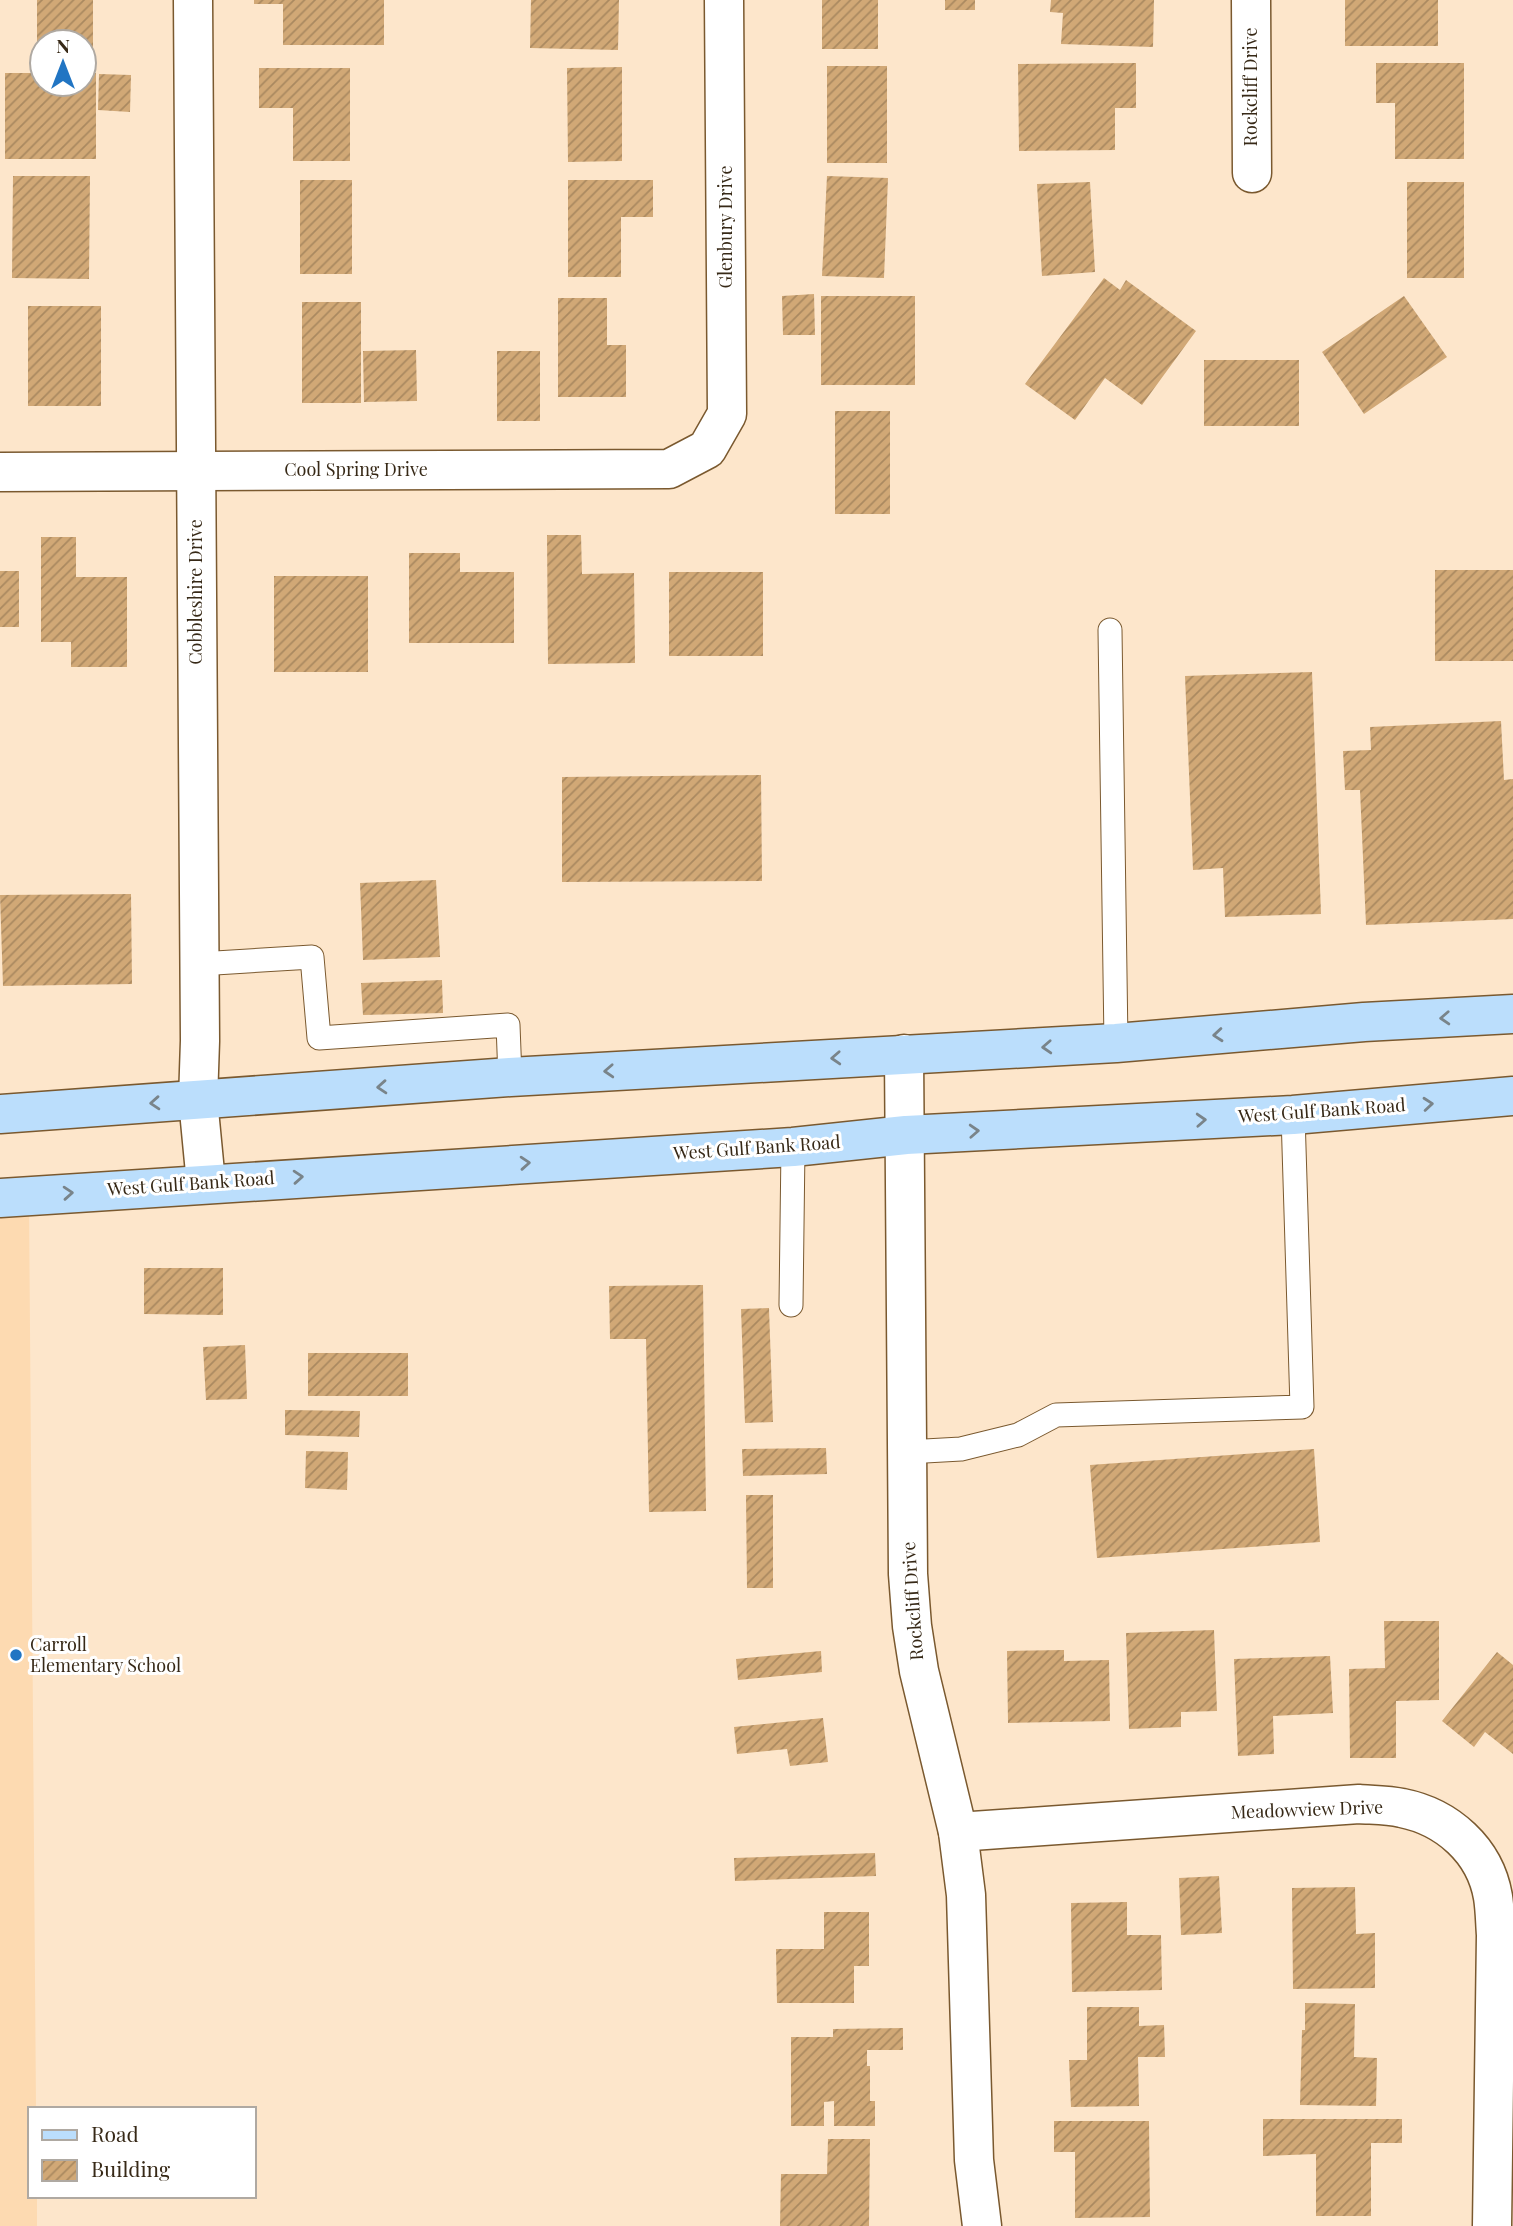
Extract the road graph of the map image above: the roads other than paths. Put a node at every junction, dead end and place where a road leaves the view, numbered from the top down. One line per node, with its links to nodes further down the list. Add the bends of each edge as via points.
1 (193, 0): 6 (street, Cobbleshire Drive)
2 (724, 0): 5 (street, Glenbury Drive, via 727,414)
3 (1251, 0): 4 (street, Rockcliff Drive)
4 (1252, 173)
5 (706, 449): 6 (street, Cool Spring Drive, via 669,468)
6 (195, 471): 7 (street, Cool Spring Drive); 9 (street, Cobbleshire Drive)
7 (0, 472)
8 (1110, 630): 11 (lane)
9 (199, 964): 13 (lane, via 312,957 319,1038 508,1026); 15 (street, Cobbleshire Drive)
10 (1513, 1014): 11 (main road, one-way to 11)
11 (1116, 1043): 12 (main road, one-way to 12)
12 (904, 1054): 13 (main road, one-way to 13); 18 (street, Rockcliff Drive)
13 (510, 1077): 15 (main road, one-way to 15)
14 (1513, 1096): 17 (main road, West Gulf Bank Road, one-way to 14)
15 (198, 1100): 16 (main road, one-way to 16); 20 (street, Cobbleshire Drive)
16 (0, 1115)
17 (1293, 1115): 18 (main road, West Gulf Bank Road, one-way to 17); 23 (lane, via 1302,1407 1056,1415 1018,1435 961,1449)
18 (906, 1135): 19 (main road, West Gulf Bank Road); 23 (street, Rockcliff Drive)
19 (793, 1147): 20 (main road, West Gulf Bank Road, one-way to 19); 22 (lane)
20 (206, 1183): 21 (main road, West Gulf Bank Road, one-way to 20)
21 (0, 1198)
22 (791, 1305)
23 (907, 1452): 24 (street, Rockcliff Drive, via 912,1626)
24 (957, 1832): 25 (street, Rockcliff Drive, via 966,1895 974,2160); 26 (street, Meadowview Drive, via 1359,1804 1402,1807 1436,1819 1462,1837 1481,1863 1492,1895 1496,1935)
25 (982, 2226)
26 (1492, 2226)

